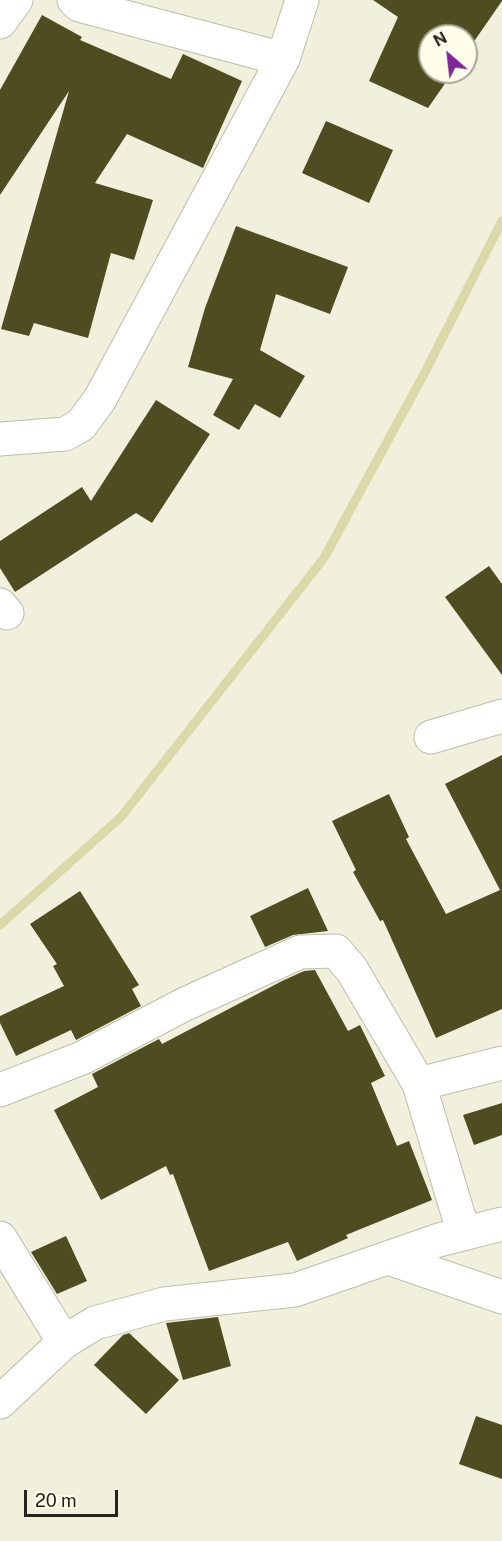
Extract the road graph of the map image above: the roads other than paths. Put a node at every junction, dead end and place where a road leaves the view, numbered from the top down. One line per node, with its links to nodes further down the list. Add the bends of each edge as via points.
1 (15, 0): 4 (street)
2 (74, 0): 5 (street, via 79,5)
3 (302, 0): 5 (street)
4 (0, 22)
5 (283, 59): 6 (street, via 100,399 81,425 65,434)
6 (0, 439)
7 (502, 717): 8 (street)
8 (431, 737)
9 (502, 1064): 10 (street)
10 (419, 1084): 11 (street, via 352,969 336,951 300,951 185,1004 82,1058); 13 (street)
11 (0, 1090)
12 (502, 1224): 13 (street)
13 (464, 1234): 15 (street)
14 (0, 1238): 17 (street)
15 (388, 1258): 16 (street); 17 (street, via 295,1290 165,1304 95,1323)
16 (502, 1297)
17 (64, 1342): 18 (street)
18 (0, 1402)

